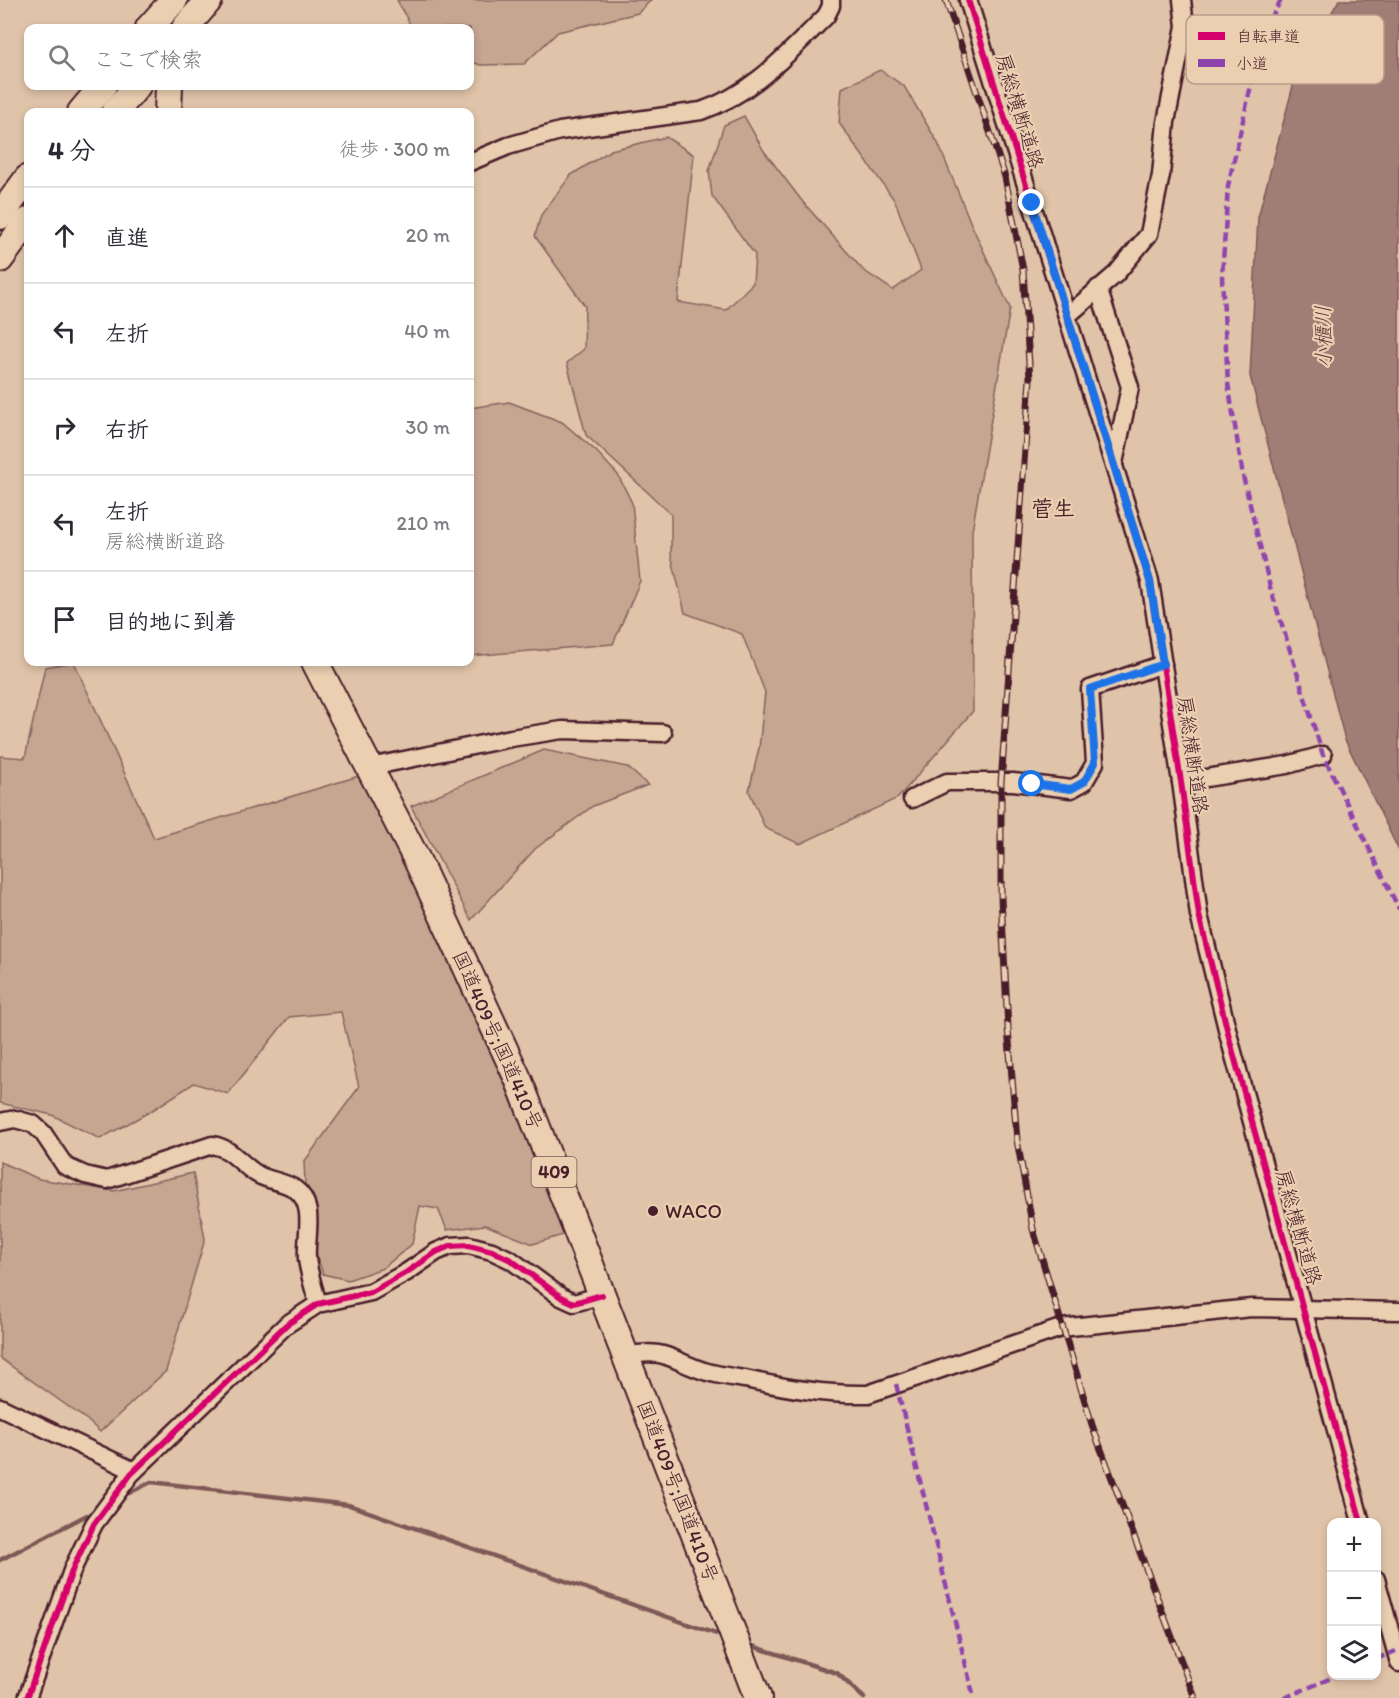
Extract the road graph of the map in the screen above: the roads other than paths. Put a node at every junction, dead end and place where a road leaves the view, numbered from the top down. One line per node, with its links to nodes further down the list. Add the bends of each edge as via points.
1 (174, 0): 5 (highway); 6 (highway)
2 (831, 0): 13 (street, via 826,16 763,78 722,104 701,111 560,131)
3 (968, 0): 19 (street, 房総横断道路)
4 (1182, 0): 18 (street, via 1185,26 1149,234 1116,274)
5 (153, 24)
6 (173, 24)
7 (100, 90): 10 (highway)
8 (134, 90): 11 (highway)
9 (169, 90): 12 (highway)
10 (84, 108)
11 (118, 108)
12 (168, 108)
13 (474, 160)
14 (24, 183): 15 (highway)
15 (0, 216)
16 (24, 226): 17 (highway)
17 (0, 259)
18 (1098, 288): 19 (street); 20 (street, via 1130,387)
19 (1067, 316): 20 (street, 房総横断道路)
20 (1114, 464): 21 (street, 房総横断道路, via 1150,581)
21 (1163, 664): 26 (street, 房総横断道路); 27 (street, via 1090,689 1095,763 1084,782 1071,789 1013,782 947,782)
22 (317, 666): 25 (highway, 国道409号;国道410号 / 409)
23 (663, 733): 25 (street, via 562,730)
24 (1323, 755): 26 (street, via 1287,765)
25 (370, 767): 29 (highway, 国道409号;国道410号 / 409, via 519,1081)
26 (1182, 782): 31 (street, 房総横断道路, via 1199,915)
27 (912, 799)
28 (0, 1122): 30 (street, via 15,1119 33,1124 65,1166 107,1180 212,1144 224,1147 259,1176 294,1188 304,1198 308,1211 307,1258)
29 (602, 1294): 30 (street, via 574,1303 511,1260 469,1245 436,1252 371,1292); 33 (highway, 国道409号;国道410号 / 409)
30 (318, 1304): 35 (street, via 286,1325)
31 (1305, 1308): 32 (street); 33 (street, via 1251,1308 1061,1328 868,1394 776,1386 705,1371 658,1352); 36 (street, 房総横断道路)
32 (1399, 1311)
33 (625, 1356): 40 (highway, 国道409号;国道410号 / 409)
34 (0, 1407): 35 (street)
35 (134, 1471): 39 (street, via 94,1524 82,1547)
36 (1360, 1518)
37 (1381, 1594): 38 (street)
38 (1399, 1663)
39 (27, 1698)
40 (758, 1698)

